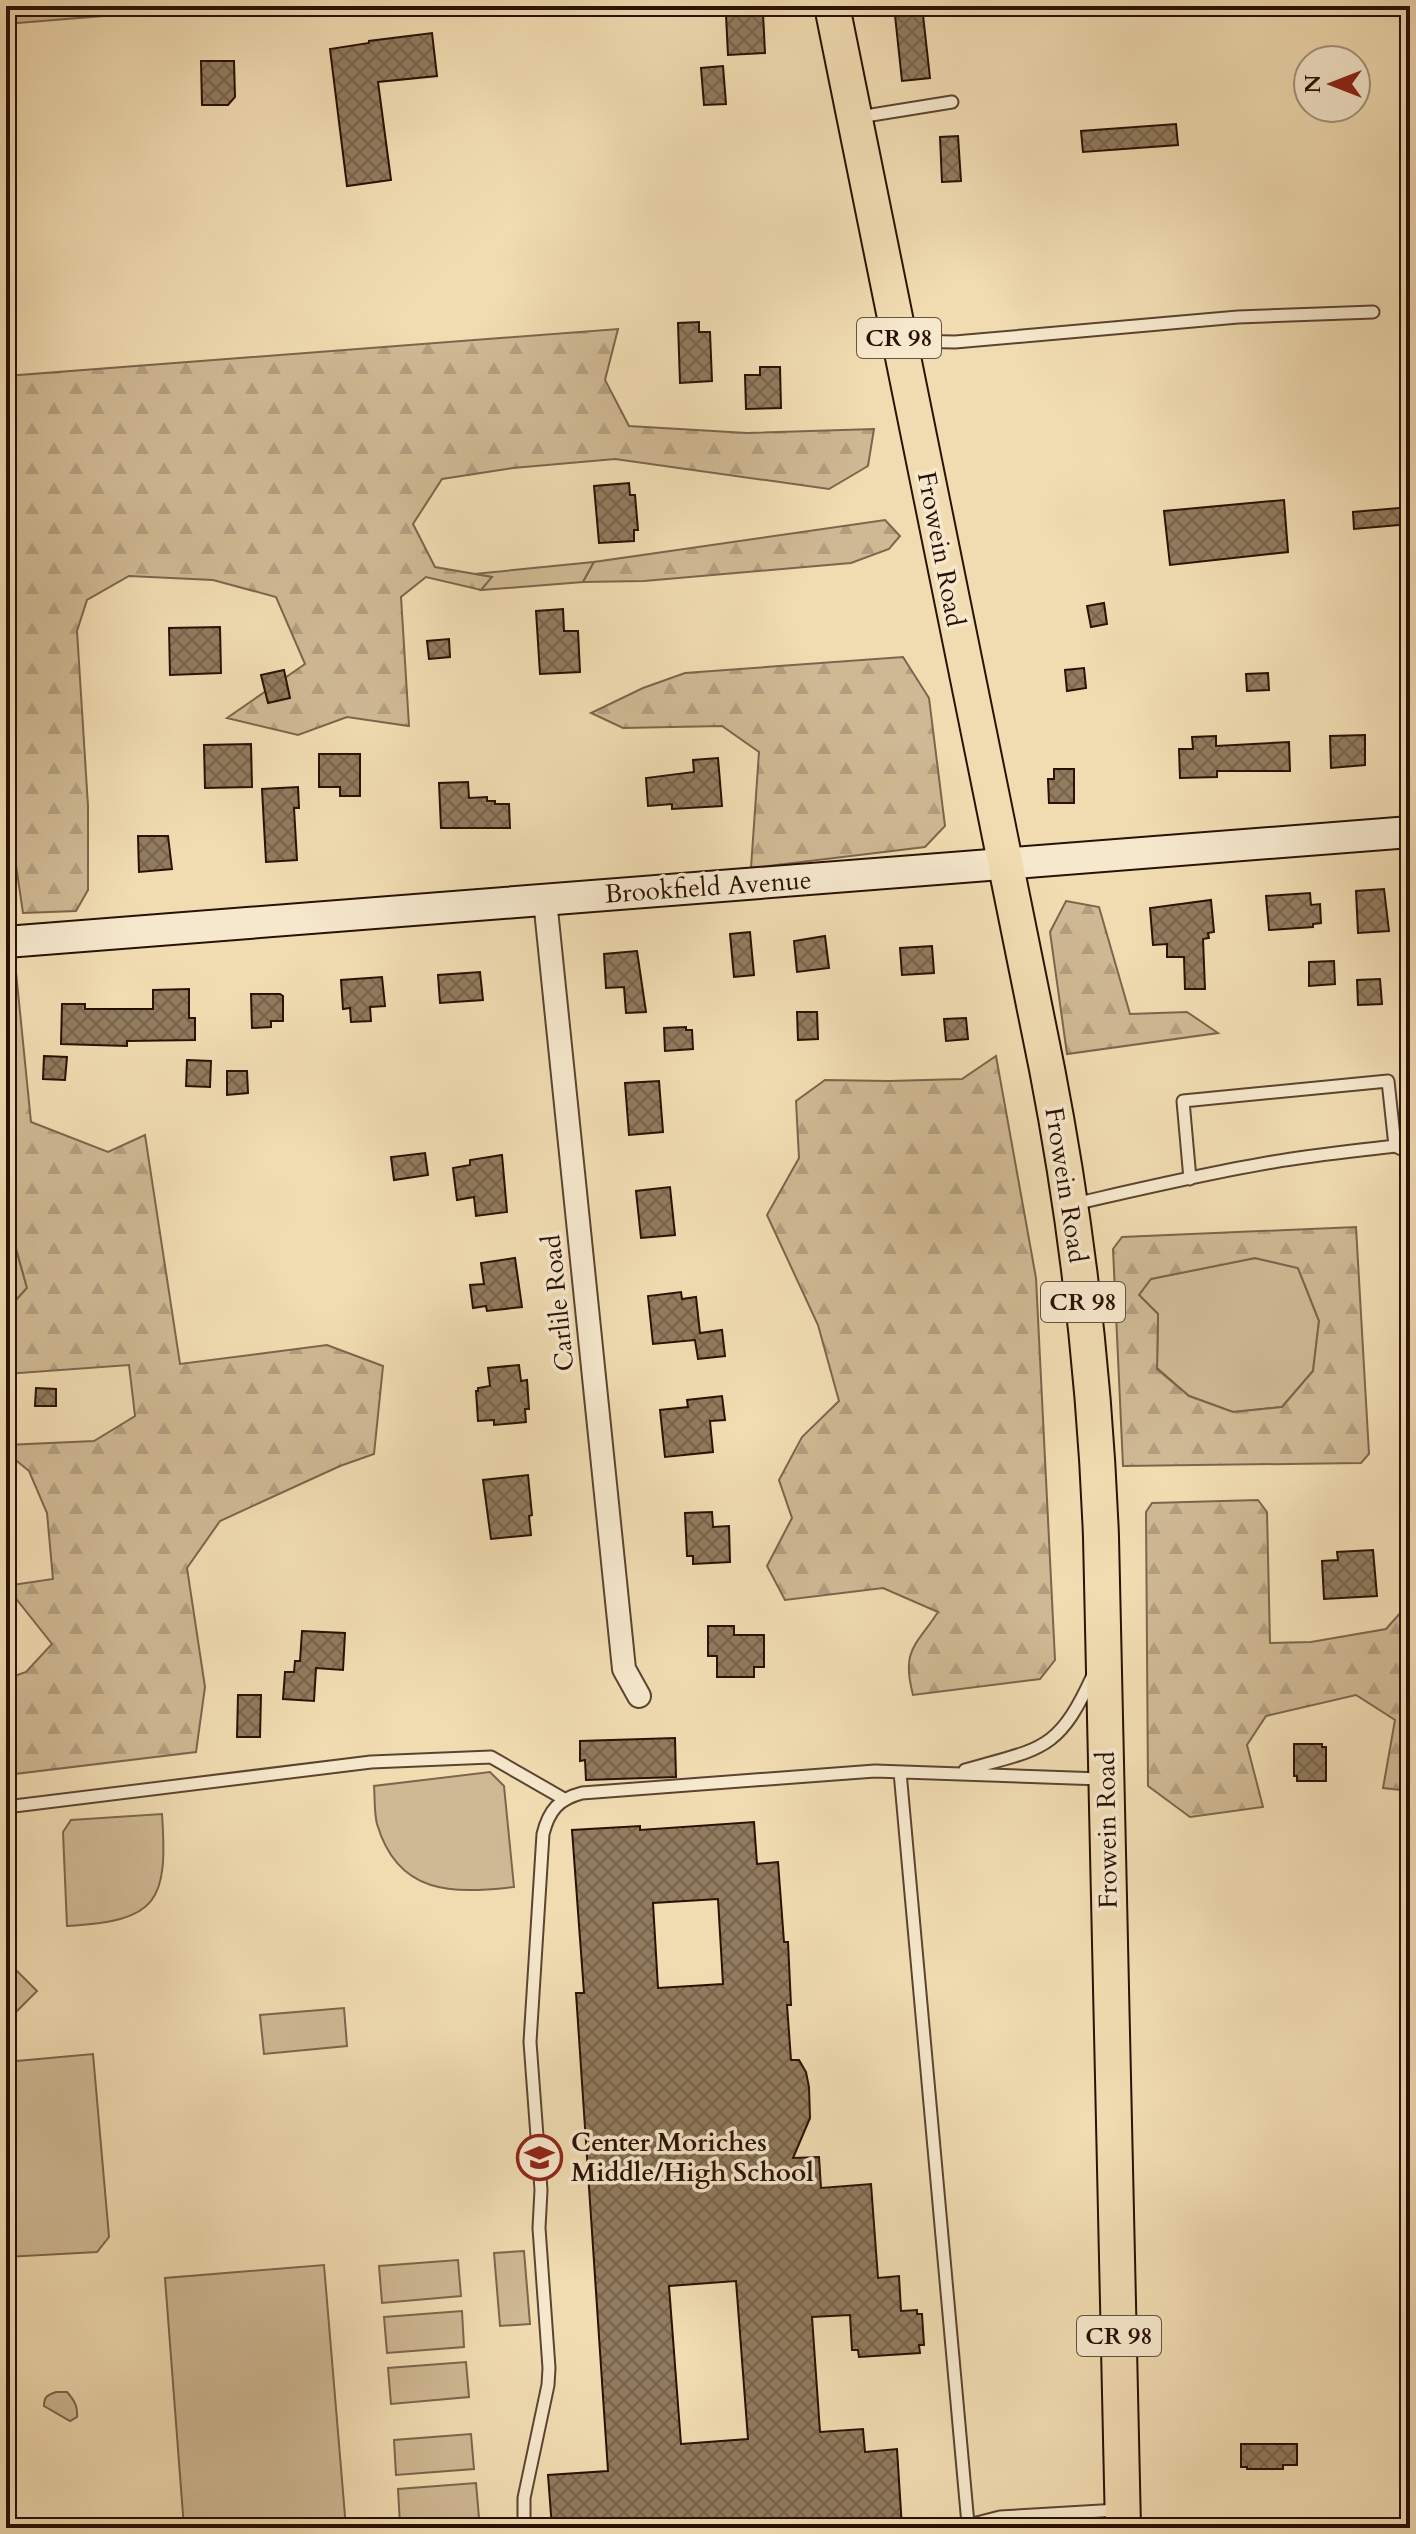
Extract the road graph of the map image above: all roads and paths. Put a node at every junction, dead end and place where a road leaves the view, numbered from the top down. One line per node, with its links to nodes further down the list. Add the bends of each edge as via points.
1 (832, 6): 3 (main road, Frowein Road / CR 98)
2 (952, 102): 3 (lane)
3 (854, 117): 5 (main road, Frowein Road / CR 98)
4 (1373, 312): 5 (lane, via 1238,317 955,342)
5 (899, 341): 7 (main road, Frowein Road / CR 98)
6 (1410, 832): 7 (main road, Brookfield Avenue)
7 (1005, 864): 8 (main road, Brookfield Avenue); 13 (main road, Frowein Road / CR 98)
8 (545, 900): 9 (main road, Brookfield Avenue); 15 (street, Carlile Road, via 624,1669)
9 (6, 942)
10 (1395, 1146): 11 (lane); 12 (lane); 12 (lane, via 1388,1081 1183,1101)
11 (1410, 1153)
12 (1190, 1179): 13 (lane)
13 (1070, 1205): 14 (main road, Frowein Road / CR 98, via 1094,1412)
14 (1104, 1652): 17 (lane, via 1071,1720 1052,1740); 18 (main road, Frowein Road / CR 98)
15 (639, 1696)
16 (900, 1772): 17 (lane); 19 (lane, via 582,1793); 23 (lane)
17 (955, 1773): 18 (lane)
18 (1106, 1779): 21 (main road, Frowein Road / CR 98)
19 (564, 1799): 20 (lane, via 491,1757 371,1762); 24 (lane, via 551,1812 543,1834 531,2010 549,2368 524,2498)
20 (6, 1807)
21 (1123, 2519): 22 (lane, via 1078,2511)
22 (1000, 2523): 23 (lane)
23 (962, 2526)
24 (524, 2528)

